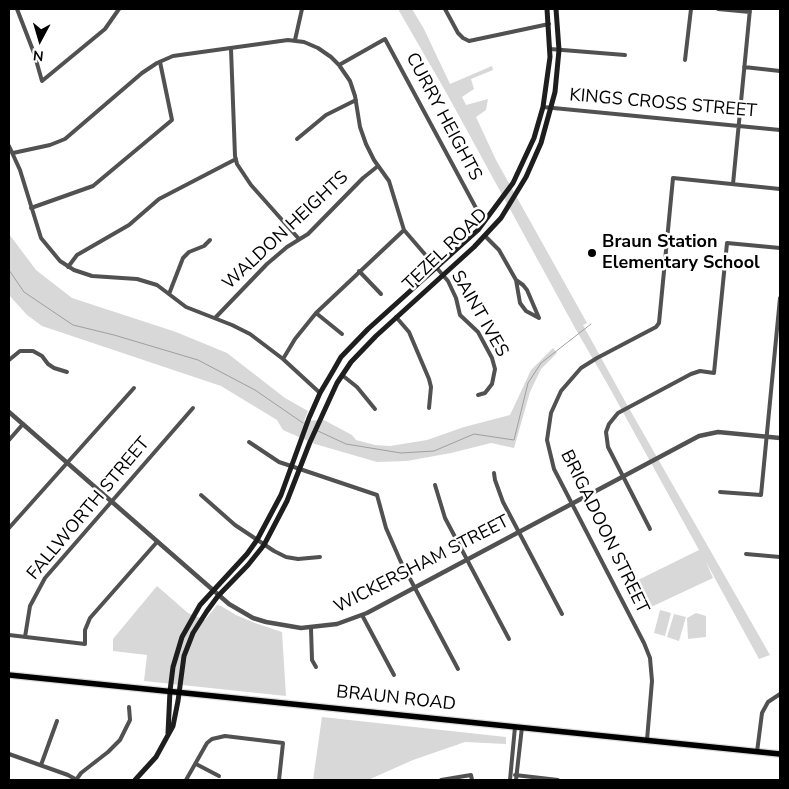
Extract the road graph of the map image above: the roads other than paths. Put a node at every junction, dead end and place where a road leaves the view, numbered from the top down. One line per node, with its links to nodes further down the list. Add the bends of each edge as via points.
1 (16, 9): 2 (street, via 42,81 105,28)
2 (119, 9)
3 (302, 9): 11 (street)
4 (445, 9): 10 (street, via 458,33 469,41)
5 (547, 9): 10 (main road, TEZEL ROAD)
6 (556, 9): 14 (main road, TEZEL ROAD)
7 (691, 9): 16 (street)
8 (718, 9): 9 (street)
9 (750, 10): 19 (street)
10 (549, 24): 13 (main road, TEZEL ROAD)
11 (295, 40): 12 (street); 18 (street, via 318,48)
12 (231, 49): 17 (street, via 182,54); 29 (street)
13 (550, 49): 14 (street); 22 (main road, TEZEL ROAD)
14 (559, 50): 15 (street); 23 (main road, TEZEL ROAD)
15 (624, 55)
16 (685, 60)
17 (160, 62): 28 (street, via 142,73 65,139); 33 (street, via 172,120 93,186)
18 (339, 65): 21 (street, via 350,81); 34 (street, CURRY HEIGHTS, via 385,39)
19 (744, 67): 20 (street); 24 (street)
20 (780, 71)
21 (356, 100): 26 (street, via 326,115); 30 (street, via 362,135)
22 (544, 107): 23 (street, KINGS CROSS STREET); 41 (main road, TEZEL ROAD, via 513,183 478,230)
23 (551, 108): 24 (street, KINGS CROSS STREET); 36 (main road, TEZEL ROAD, via 542,142 526,177 501,218)
24 (739, 125): 25 (street, KINGS CROSS STREET); 31 (street)
25 (780, 130)
26 (297, 139)
27 (9, 146): 28 (street)
28 (13, 153): 33 (street)
29 (236, 159): 37 (street, via 251,185); 40 (street, via 159,199 129,225 78,255)
30 (378, 166): 35 (street, via 389,181); 37 (street, WALDON HEIGHTS)
31 (732, 184): 32 (street); 79 (street, BRIGADOON STREET, via 673,178 659,323 581,368 566,383 553,407 548,450)
32 (780, 189)
33 (31, 208): 40 (street, via 41,238)
34 (476, 208)
35 (404, 230): 41 (street, SAINT IVES); 42 (street)
36 (485, 236): 43 (main road, TEZEL ROAD); 44 (street, via 499,250)
37 (299, 239): 50 (street, WALDON HEIGHTS, via 272,258)
38 (210, 240): 45 (street, via 183,258)
39 (780, 248): 74 (street, via 727,243 714,373 692,374 612,419 607,430 607,444)
40 (68, 267): 45 (street, via 101,278 144,280)
41 (436, 269): 43 (street, SAINT IVES); 57 (main road, TEZEL ROAD, via 354,342)
42 (359, 271): 46 (street); 48 (street)
43 (442, 275): 49 (main road, TEZEL ROAD); 58 (street, SAINT IVES, via 453,289 460,315 478,332 494,364 492,384 485,393)
44 (516, 280): 44 (street, via 520,303 526,311 540,318 527,290)
45 (169, 294): 50 (street, via 186,307)
46 (381, 294)
47 (780, 298): 66 (street)
48 (316, 313): 51 (street); 52 (street)
49 (396, 317): 55 (main road, TEZEL ROAD); 60 (street, via 409,332 430,379)
50 (215, 318): 52 (street, via 250,334)
51 (342, 334)
52 (282, 359): 57 (street)
53 (9, 360): 54 (street, via 20,351 33,351 48,364)
54 (67, 372)
55 (342, 375): 61 (street); 65 (main road, TEZEL ROAD)
56 (134, 388): 70 (street)
57 (320, 393): 64 (main road, TEZEL ROAD)
58 (478, 395)
59 (193, 408): 78 (street, FALLWORTH STREET)
60 (429, 408)
61 (375, 409)
62 (9, 412): 63 (street, WICKERSHAM STREET)
63 (23, 424): 68 (street); 70 (street, WICKERSHAM STREET)
64 (306, 426): 65 (street); 71 (main road, TEZEL ROAD)
65 (315, 430): 72 (main road, TEZEL ROAD)
66 (766, 436): 67 (street, WICKERSHAM STREET); 74 (street, WICKERSHAM STREET, via 704,434); 76 (street, via 761,495)
67 (780, 438)
68 (9, 440)
69 (249, 442): 71 (street, via 275,460)
70 (68, 463): 78 (street, WICKERSHAM STREET); 80 (street)
71 (292, 466): 72 (street); 83 (main road, TEZEL ROAD)
72 (300, 469): 85 (main road, TEZEL ROAD); 90 (street, via 377,495 386,528)
73 (494, 473): 82 (street, via 499,492)
74 (623, 476): 79 (street, WICKERSHAM STREET); 81 (street)
75 (435, 484): 89 (street, via 445,518)
76 (720, 492)
77 (201, 495): 83 (street)
78 (112, 502): 84 (street, WICKERSHAM STREET); 97 (street, FALLWORTH STREET, via 39,587 27,616)
79 (571, 505): 82 (street, WICKERSHAM STREET); 111 (street, BRIGADOON STREET, via 650,658 652,681)
80 (9, 528)
81 (650, 529)
82 (519, 533): 89 (street, WICKERSHAM STREET); 93 (street)
83 (257, 540): 85 (street); 91 (main road, TEZEL ROAD)
84 (156, 542): 91 (street, WICKERSHAM STREET); 97 (street, via 90,618 85,630 85,644)
85 (264, 545): 87 (street, via 286,557); 92 (main road, TEZEL ROAD)
86 (746, 554): 88 (street)
87 (320, 557)
88 (780, 557)
89 (466, 560): 90 (street, WICKERSHAM STREET); 98 (street)
90 (415, 588): 94 (street, WICKERSHAM STREET); 100 (street)
91 (211, 590): 92 (street, WICKERSHAM STREET); 103 (main road, TEZEL ROAD, via 182,637)
92 (218, 596): 95 (street, WICKERSHAM STREET, via 238,610 266,622); 104 (main road, TEZEL ROAD, via 193,633 184,656)
93 (562, 614)
94 (362, 615): 95 (street, WICKERSHAM STREET, via 337,624); 102 (street)
95 (311, 628): 99 (street, via 312,660)
96 (9, 635): 97 (street)
97 (25, 637)
98 (509, 639)
99 (316, 667)
100 (458, 669)
101 (9, 675): 103 (main road, BRAUN ROAD)
102 (394, 675)
103 (170, 691): 104 (main road, BRAUN ROAD); 110 (main road, TEZEL ROAD)
104 (179, 692): 108 (main road, BRAUN ROAD); 110 (main road, TEZEL ROAD, via 176,715)
105 (780, 694): 112 (street, via 768,702 762,713)
106 (129, 708): 120 (street, via 130,720 120,740)
107 (58, 721): 116 (street)
108 (514, 727): 109 (main road, BRAUN ROAD); 117 (street)
109 (522, 727): 111 (main road, BRAUN ROAD); 119 (street)
110 (168, 733): 121 (main road, TEZEL ROAD, via 156,756)
111 (647, 740): 112 (main road, BRAUN ROAD)
112 (757, 752): 114 (main road, BRAUN ROAD)
113 (9, 754): 116 (street)
114 (780, 754)
115 (196, 764): 118 (street); 122 (street); 123 (street, via 207,742 218,737 283,743)
116 (41, 766): 120 (street)
117 (510, 775): 119 (street); 126 (street)
118 (218, 776)
119 (516, 778): 127 (street)
120 (77, 780)
121 (135, 780)
122 (186, 780)
123 (279, 780)
124 (441, 780): 125 (street, via 470,775)
125 (472, 780)
126 (510, 780)
127 (558, 780)

